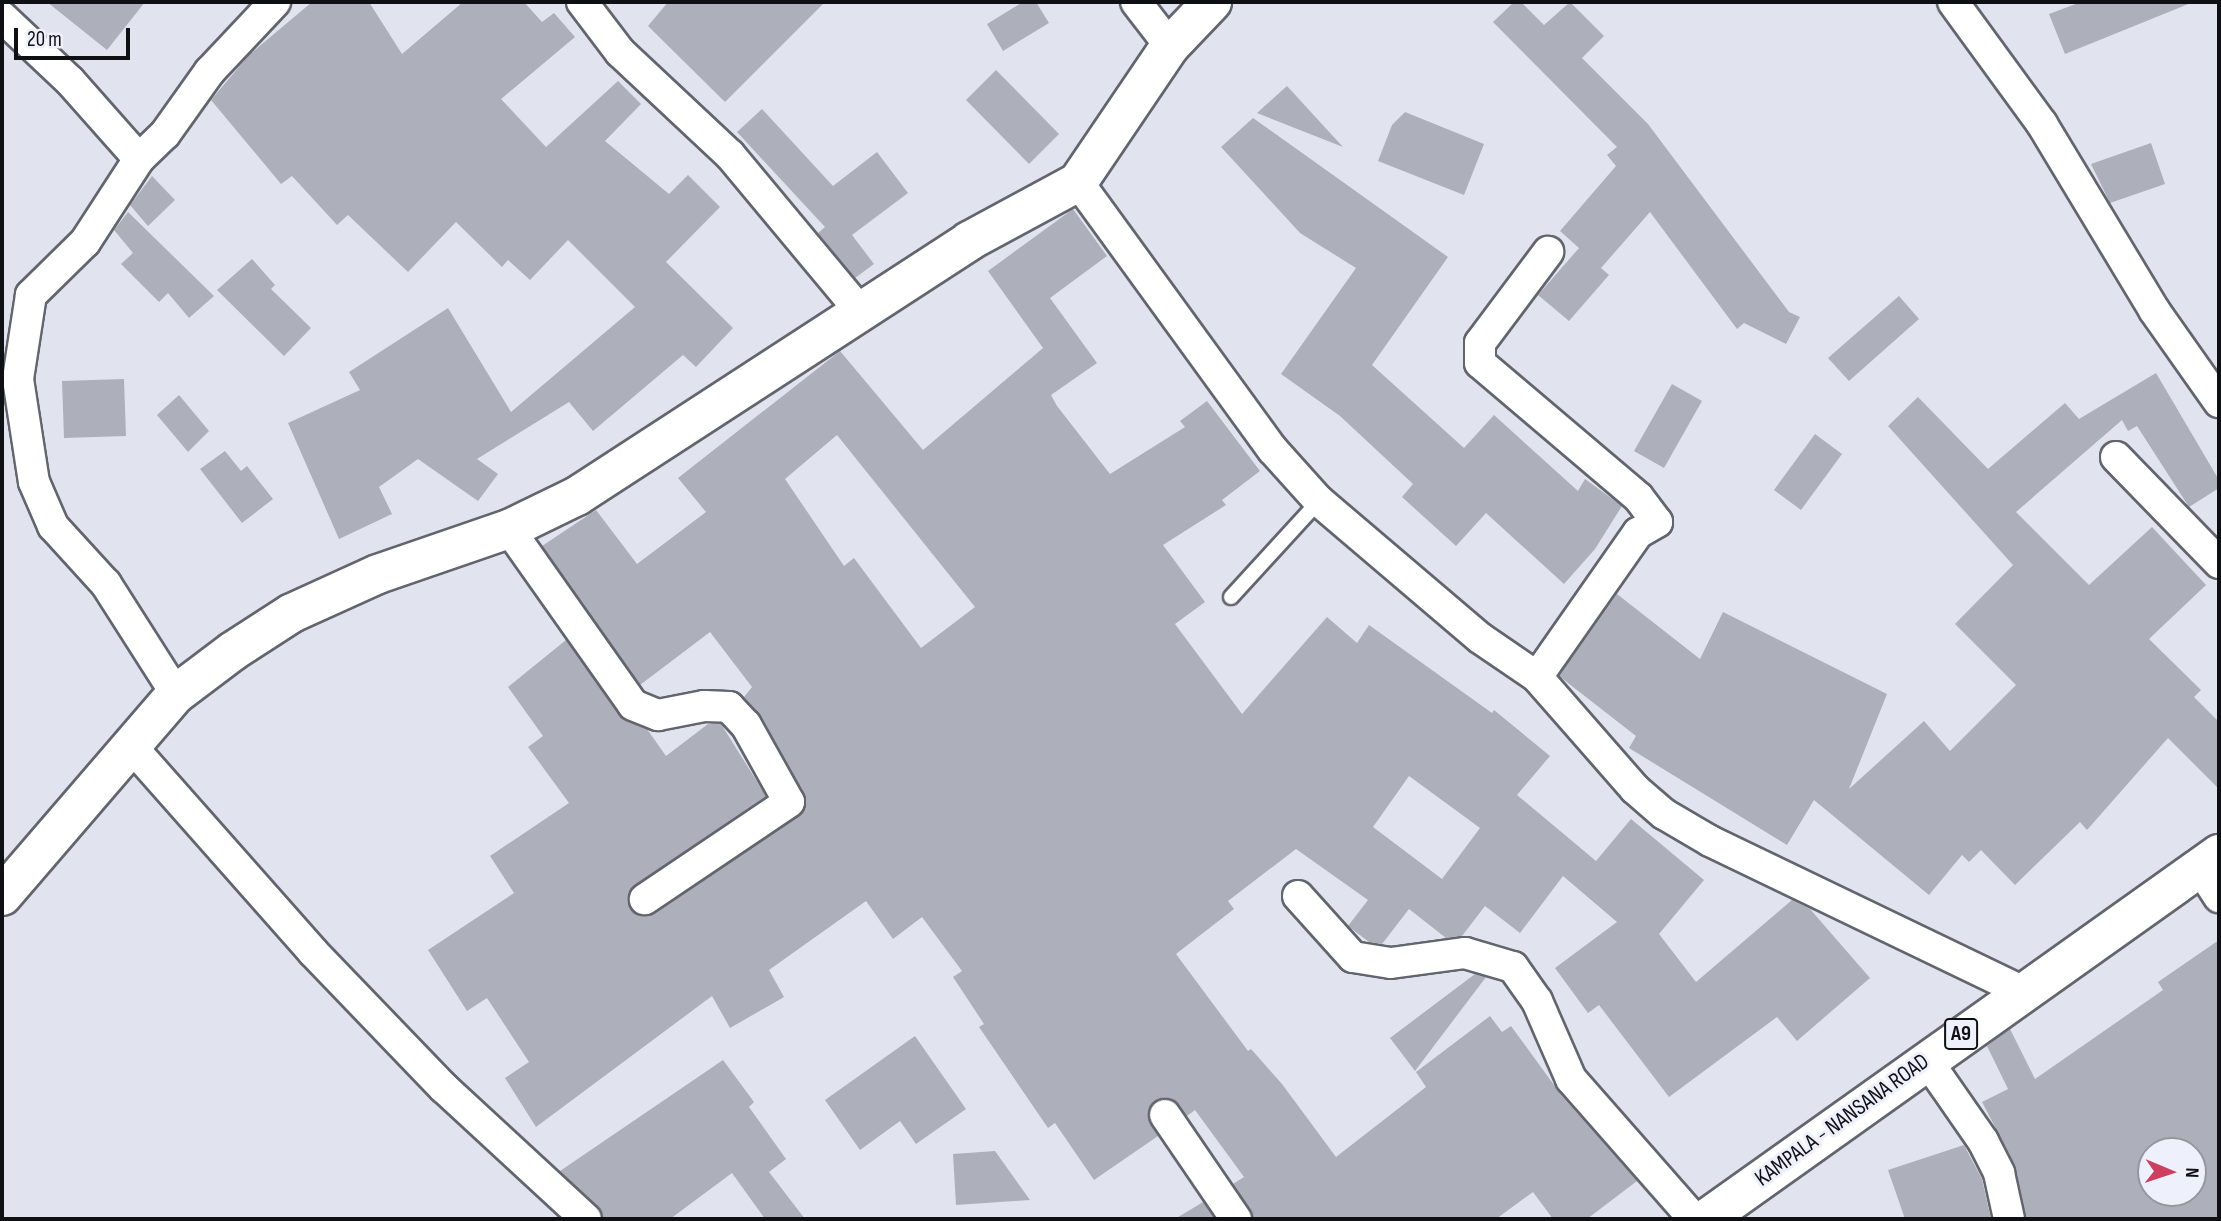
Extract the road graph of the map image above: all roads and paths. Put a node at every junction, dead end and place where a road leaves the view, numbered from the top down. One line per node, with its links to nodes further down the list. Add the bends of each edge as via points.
1 (275, 2): 8 (street, via 209,71 165,134)
2 (582, 2): 11 (street, via 620,52 730,155)
3 (1136, 2): 7 (street)
4 (1212, 2): 7 (street)
5 (1953, 2): 14 (street, via 2042,124 2154,310)
6 (2, 17): 8 (street, via 70,81)
7 (1170, 46): 9 (street)
8 (139, 159): 12 (street, via 85,243 31,295)
9 (1078, 182): 11 (street, via 969,241); 16 (street, via 1273,450)
10 (1548, 252): 20 (street, via 1480,343 1480,363 1638,497 1657,522 1638,533)
11 (861, 312): 17 (street, via 757,375 661,444 577,496)
12 (29, 325): 13 (street); 21 (street, via 18,379 34,482 53,526 106,584)
13 (2, 339)
14 (2219, 402)
15 (2116, 457): 18 (street)
16 (1319, 501): 19 (lane); 20 (street, via 1480,638)
17 (509, 529): 21 (street, via 378,574 292,613); 26 (street, via 633,705 658,715 704,706 729,707 746,725 789,802)
18 (2219, 563)
19 (1231, 597)
20 (1537, 677): 27 (street, via 1635,789 1664,814 1710,841)
21 (176, 694): 22 (street)
22 (131, 746): 24 (street); 30 (street, via 444,1088)
23 (2213, 873): 27 (street, KAMPALA - NANSANA ROAD / A9)
24 (2, 896)
25 (1298, 896): 32 (street, via 1353,957 1391,963 1465,953 1513,967 1537,1000 1571,1079)
26 (645, 899)
27 (2022, 991): 28 (street, KAMPALA - NANSANA ROAD / A9)
28 (1926, 1059): 33 (street, KAMPALA - NANSANA ROAD / A9); 34 (street, via 1983,1140 1999,1173)
29 (1165, 1115): 31 (street)
30 (586, 1219)
31 (1236, 1219)
32 (1694, 1219)
33 (1706, 1219)
34 (2009, 1219)

